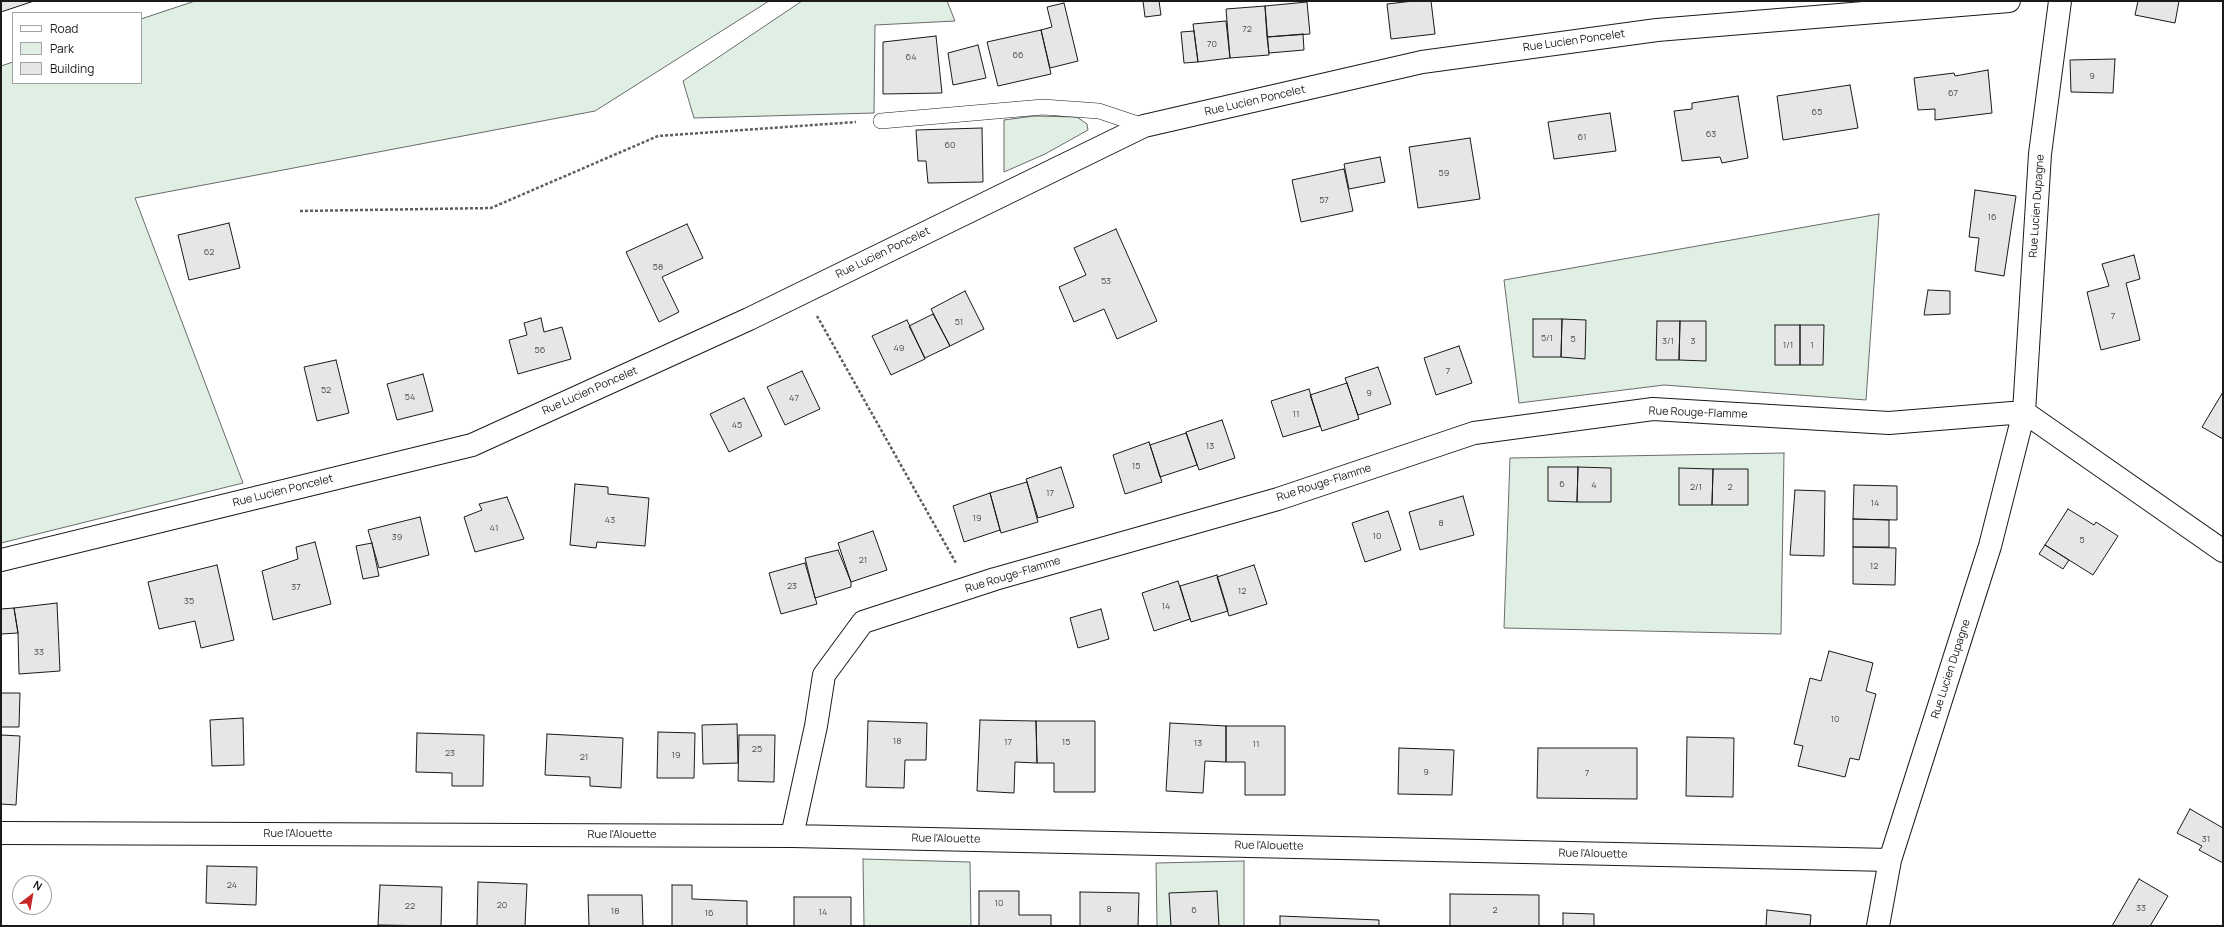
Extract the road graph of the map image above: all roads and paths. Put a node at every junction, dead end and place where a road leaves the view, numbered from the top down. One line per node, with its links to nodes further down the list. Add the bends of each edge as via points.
1 (2010, 1): 4 (street, Rue Lucien Poncelet, via 1658,30 1422,62)
2 (2060, 1): 7 (street, Rue Lucien Dupagne, via 2040,154)
3 (881, 121): 4 (lane, via 1043,107 1099,111); 5 (path, via 658,136 491,208)
4 (1144, 126): 6 (street, Rue Lucien Poncelet)
5 (300, 211)
6 (803, 291): 9 (street, Rue Lucien Poncelet, via 749,319 472,444); 10 (path)
7 (2024, 412): 8 (street); 10 (street, Rue Rouge-Flamme, via 1889,423 1653,409 1474,433 1278,499); 13 (street, Rue Lucien Dupagne, via 1990,546)
8 (2223, 551)
9 (1, 560)
10 (969, 587): 12 (street, Rue Rouge-Flamme, via 863,622 824,675 816,726)
11 (1, 833): 12 (street, Rue l'Alouette)
12 (792, 836): 13 (street, Rue l'Alouette)
13 (1890, 860): 14 (street, Rue Lucien Dupagne)
14 (1878, 926)

